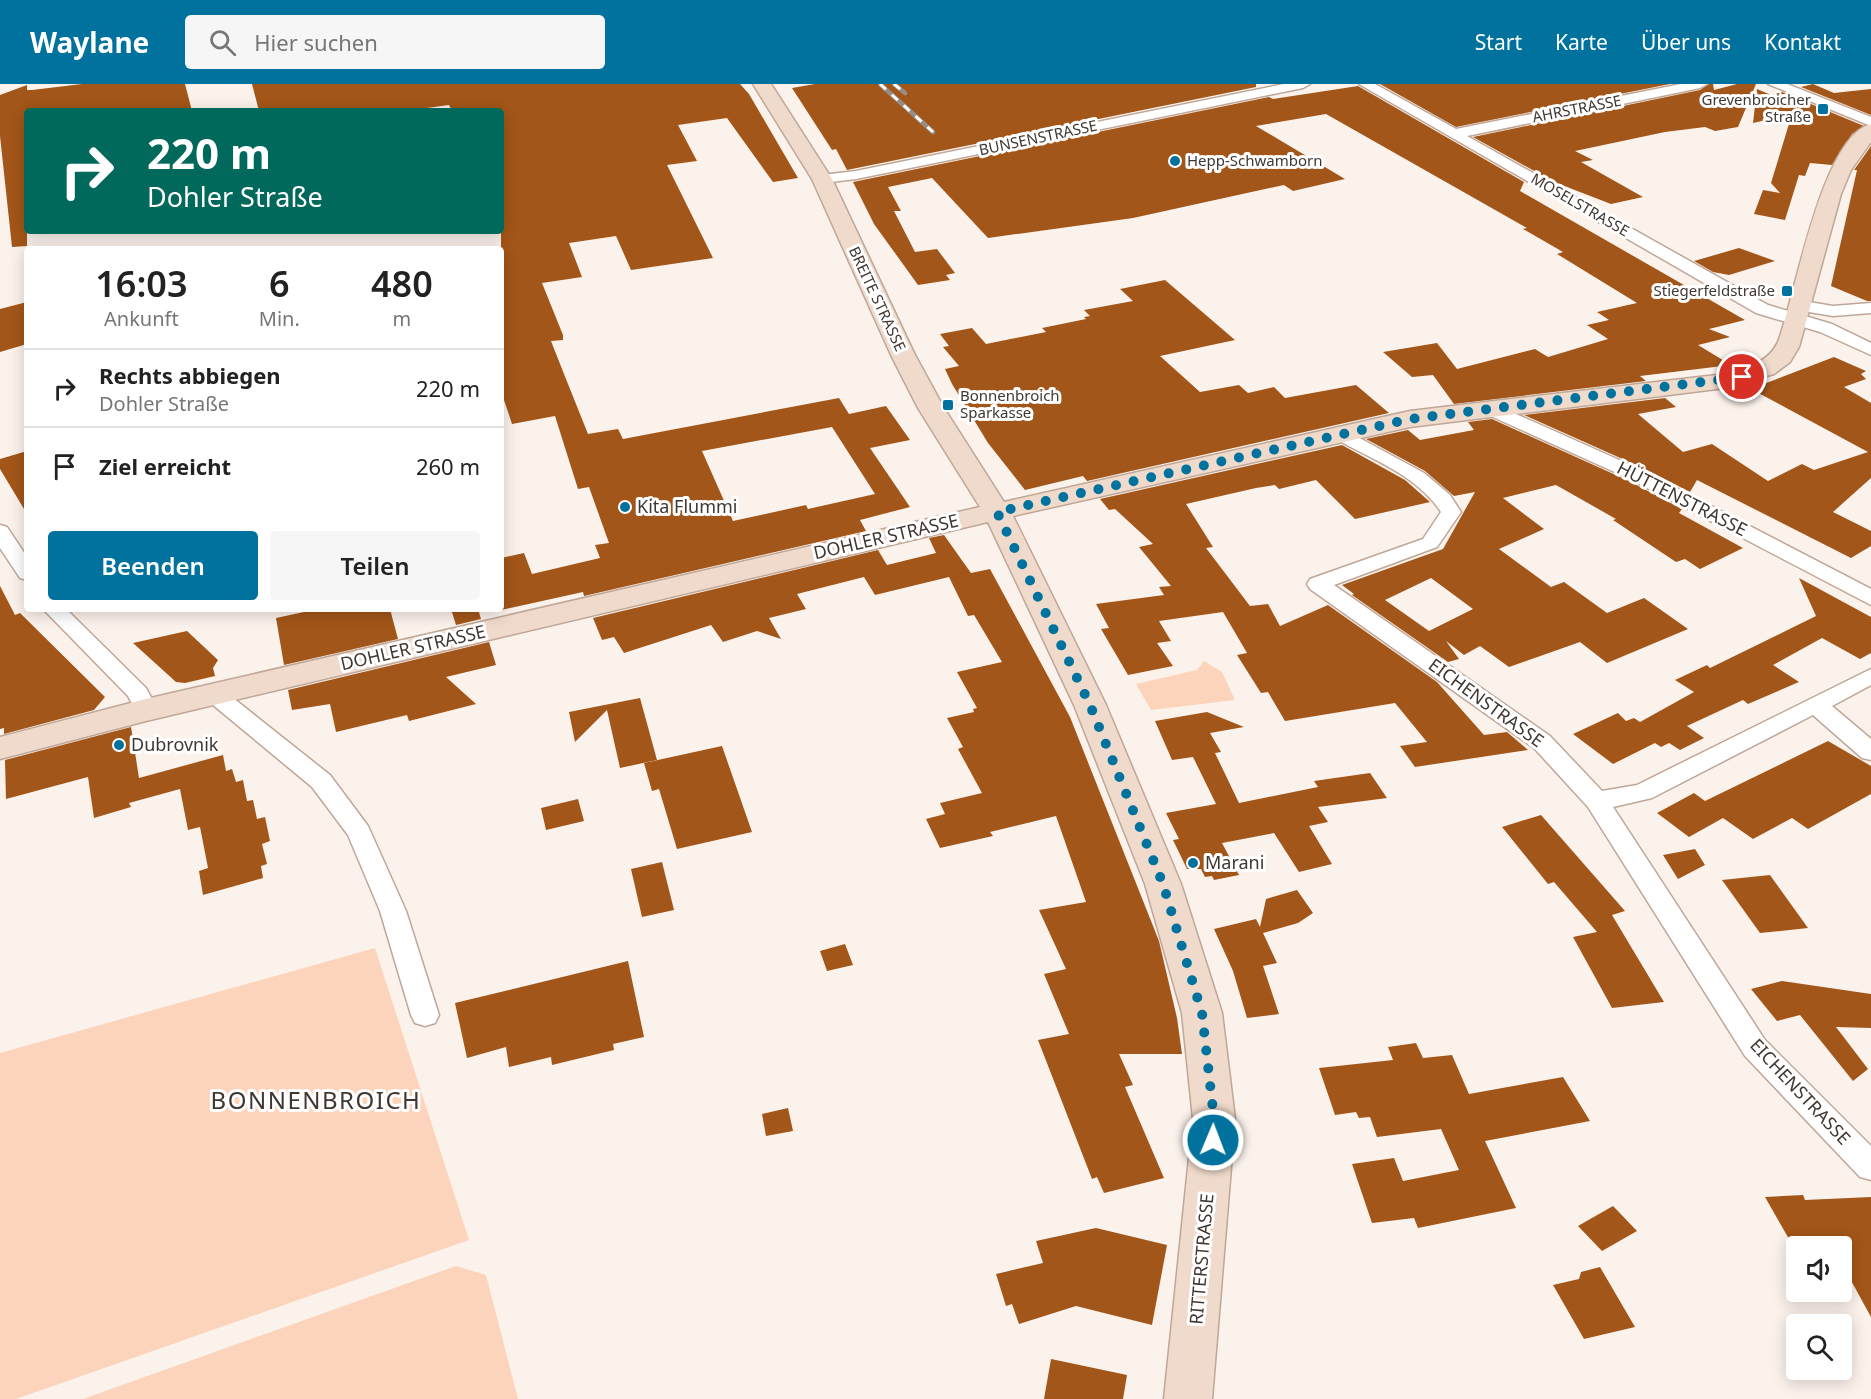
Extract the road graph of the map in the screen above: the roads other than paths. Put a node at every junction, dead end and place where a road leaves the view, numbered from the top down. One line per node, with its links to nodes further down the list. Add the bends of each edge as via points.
1 (762, 84): 9 (main road, BREITE STRASSE)
2 (1303, 84): 9 (street, BUNSENSTRASSE)
3 (1366, 84): 8 (street, MOSELSTRASSE)
4 (1700, 84): 8 (street, AHRSTRASSE)
5 (1775, 84): 6 (street)
6 (1871, 122)
7 (1871, 130): 11 (main road, via 1856,143 1833,185)
8 (1454, 134): 11 (street, MOSELSTRASSE, via 1762,309)
9 (822, 179): 15 (main road, BREITE STRASSE, via 903,355 931,408)
10 (1871, 308): 11 (street)
11 (1800, 313): 12 (street); 13 (main road, DOHLER STRASSE, via 1791,342 1777,361 1759,373 1725,381)
12 (1871, 350)
13 (1489, 408): 14 (main road, DOHLER STRASSE); 18 (street, HÜTTENSTRASSE, via 1637,475)
14 (1341, 434): 15 (main road, DOHLER STRASSE); 26 (street, EICHENSTRASSE, via 1407,470 1445,500 1451,512 1430,543 1318,584 1542,742)
15 (997, 512): 21 (main road, DOHLER STRASSE); 29 (main road, RITTERSTRASSE, via 1090,705 1163,884 1202,1013 1214,1119)
16 (0, 531): 17 (street)
17 (24, 569)
18 (1871, 598)
19 (57, 612): 23 (street, via 138,693)
20 (1871, 676): 22 (street)
21 (215, 694): 23 (main road, DOHLER STRASSE); 27 (street, via 321,782 359,832 393,911)
22 (1815, 704): 25 (street); 26 (street, via 1643,792)
23 (146, 710): 24 (main road, DOHLER STRASSE)
24 (0, 748)
25 (1871, 752)
26 (1597, 801): 28 (street, EICHENSTRASSE, via 1755,1048)
27 (426, 1015)
28 (1871, 1167)
29 (1188, 1399)

